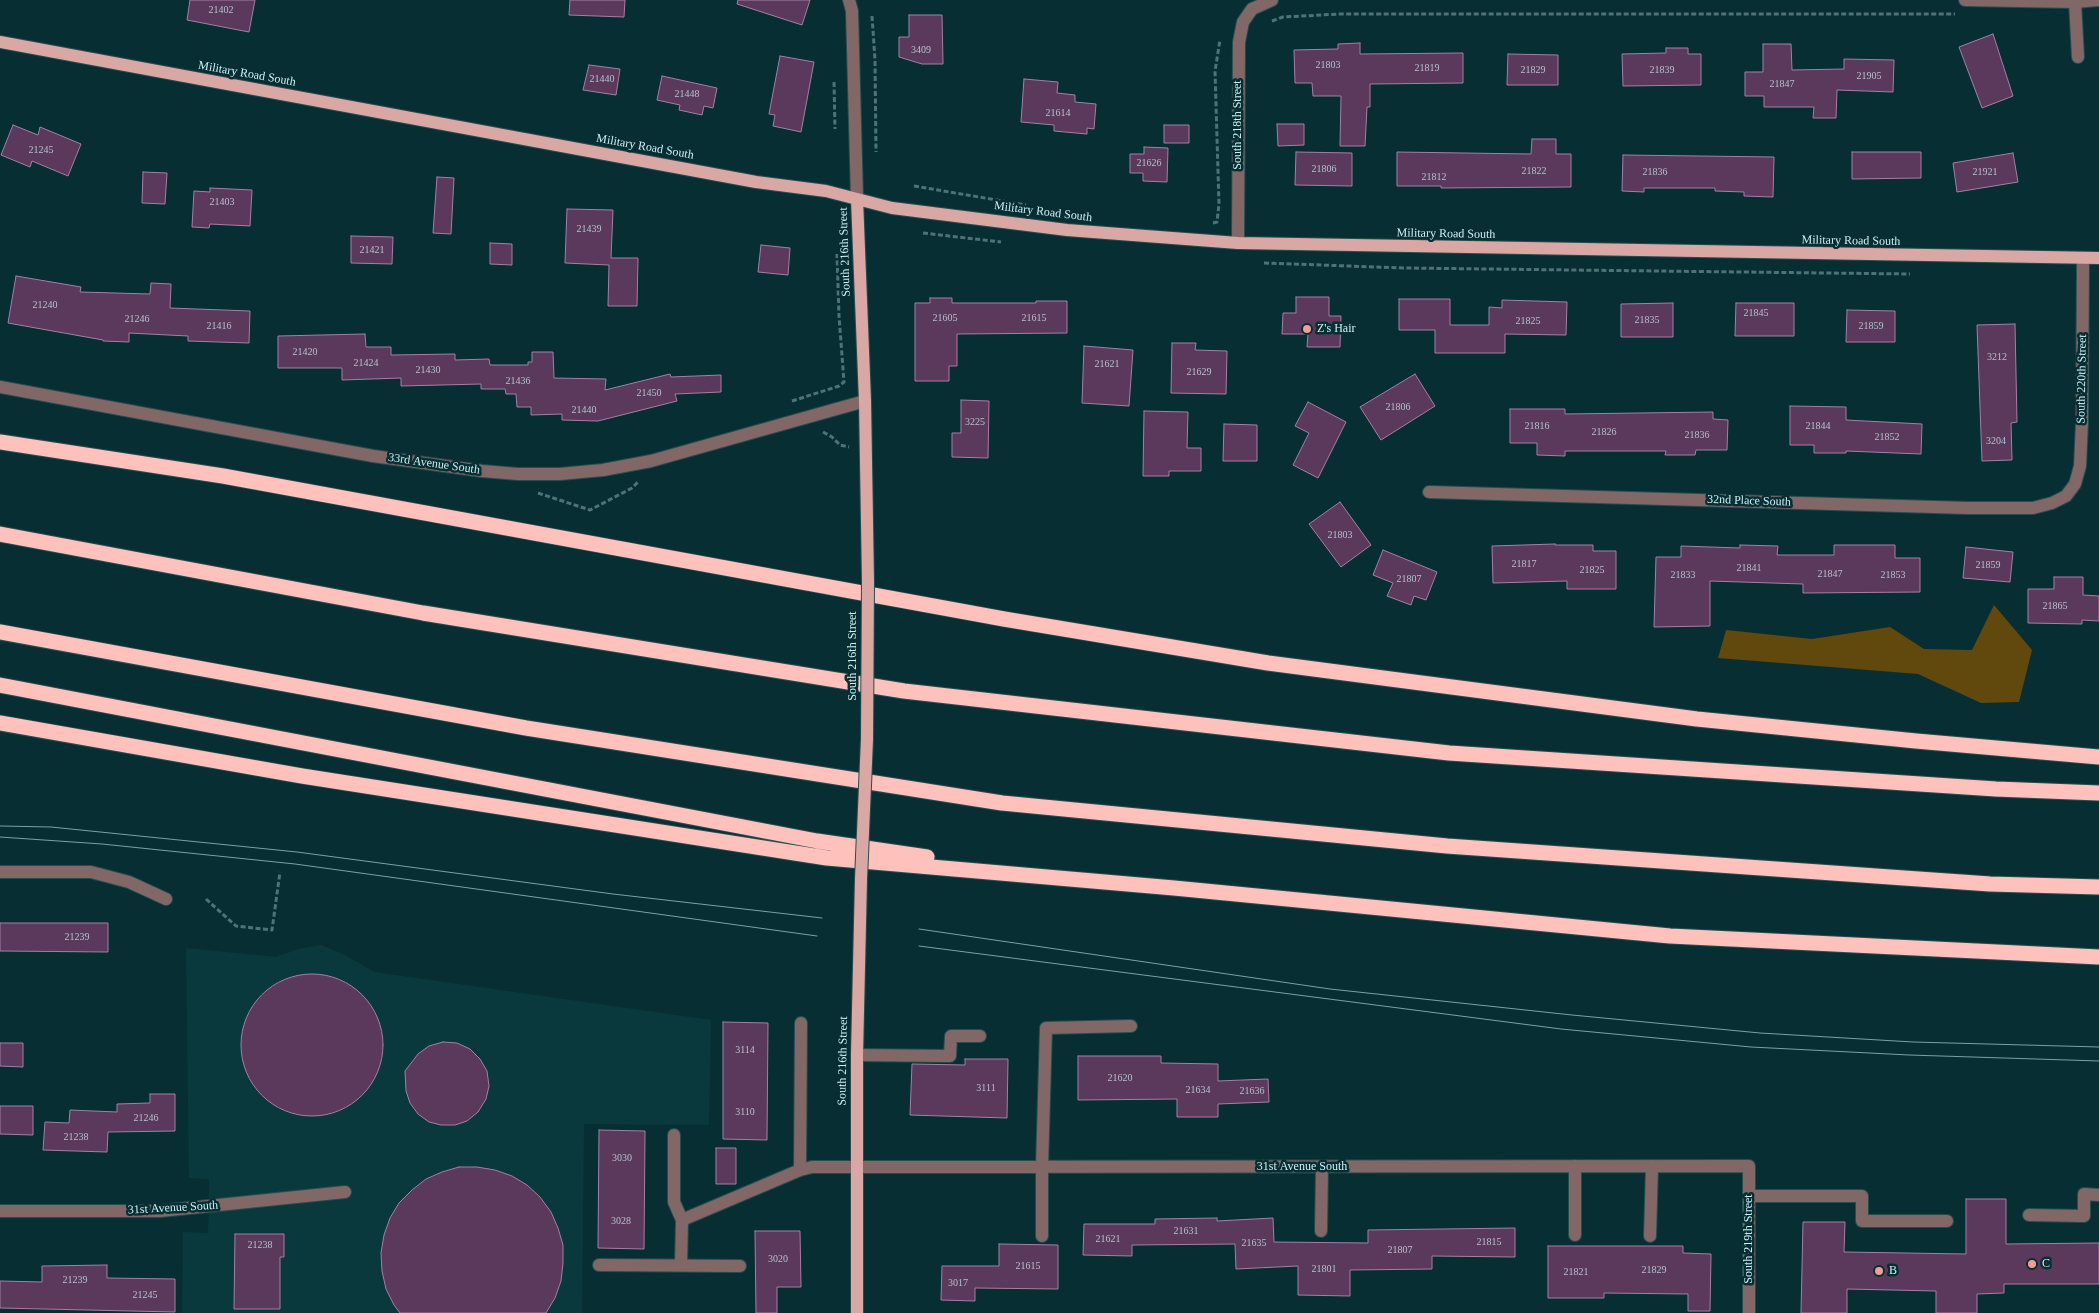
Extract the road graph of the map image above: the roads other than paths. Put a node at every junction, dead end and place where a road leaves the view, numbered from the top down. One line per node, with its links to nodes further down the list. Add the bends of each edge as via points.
1 (849, 0): 9 (street, South 216th Street, via 852,11)
2 (1272, 0): 10 (street, South 218th Street, via 1252,9 1244,22 1239,42)
3 (1965, 0): 4 (street)
4 (2027, 0): 6 (street)
5 (2098, 0): 6 (street)
6 (2076, 2): 8 (street)
7 (0, 42): 9 (main road, Military Road South)
8 (2078, 57)
9 (857, 199): 10 (main road, Military Road South, via 892,208 1067,230); 14 (main road, South 216th Street)
10 (1238, 243): 11 (main road, Military Road South)
11 (2083, 258): 12 (main road, Military Road South); 17 (street, South 220th Street, via 2080,466 2075,484)
12 (2099, 258)
13 (0, 387): 14 (street, 33rd Avenue South, via 373,456 518,474 603,470 652,461)
14 (864, 402): 32 (main road, South 216th Street, bridge, via 867,739)
15 (0, 442): 22 (highway, via 223,476 1004,620 1268,663 1697,719)
16 (1429, 492): 17 (street, 32nd Place South, via 1968,508 2033,508)
17 (2066, 496)
18 (0, 534): 23 (highway, via 423,613 904,691 1449,753)
19 (0, 632): 25 (highway, via 526,728 1002,803 1447,846 1990,884)
20 (0, 685): 26 (highway, via 817,841)
21 (0, 722): 26 (highway, via 302,776 827,858)
22 (2099, 757)
23 (2099, 793)
24 (0, 872): 27 (street, via 91,872 129,882)
25 (2099, 887)
26 (1174, 888): 28 (highway, via 1670,936)
27 (166, 899)
28 (2099, 957)
29 (801, 1023): 40 (street)
30 (1131, 1026): 39 (street, via 1046,1028)
31 (980, 1036): 32 (street, via 951,1036 950,1056)
32 (857, 1055): 38 (main road, South 216th Street)
33 (674, 1135): 46 (street, via 674,1202)
34 (1575, 1166): 35 (street, 31st Avenue South); 37 (street, 31st Avenue South); 49 (street)
35 (1652, 1166): 36 (street, 31st Avenue South); 51 (street)
36 (1749, 1166): 43 (street, South 219th Street)
37 (1322, 1167): 39 (street, 31st Avenue South); 48 (street)
38 (856, 1168): 39 (street, 31st Avenue South); 40 (street, 31st Avenue South, via 812,1167); 55 (main road, South 216th Street)
39 (1042, 1168): 50 (street)
40 (800, 1170): 46 (street, 31st Avenue South)
41 (345, 1192): 44 (street, 31st Avenue South, via 160,1211)
42 (2099, 1194): 45 (street, via 2084,1194 2084,1216)
43 (1749, 1196): 47 (street, via 1862,1196 1862,1221); 56 (street, South 219th Street)
44 (0, 1211)
45 (2029, 1216)
46 (682, 1220): 53 (street)
47 (1947, 1221)
48 (1321, 1231)
49 (1575, 1235)
50 (1042, 1236)
51 (1650, 1236)
52 (599, 1265): 53 (street)
53 (681, 1265): 54 (street)
54 (740, 1266)
55 (857, 1313)
56 (1749, 1313)

